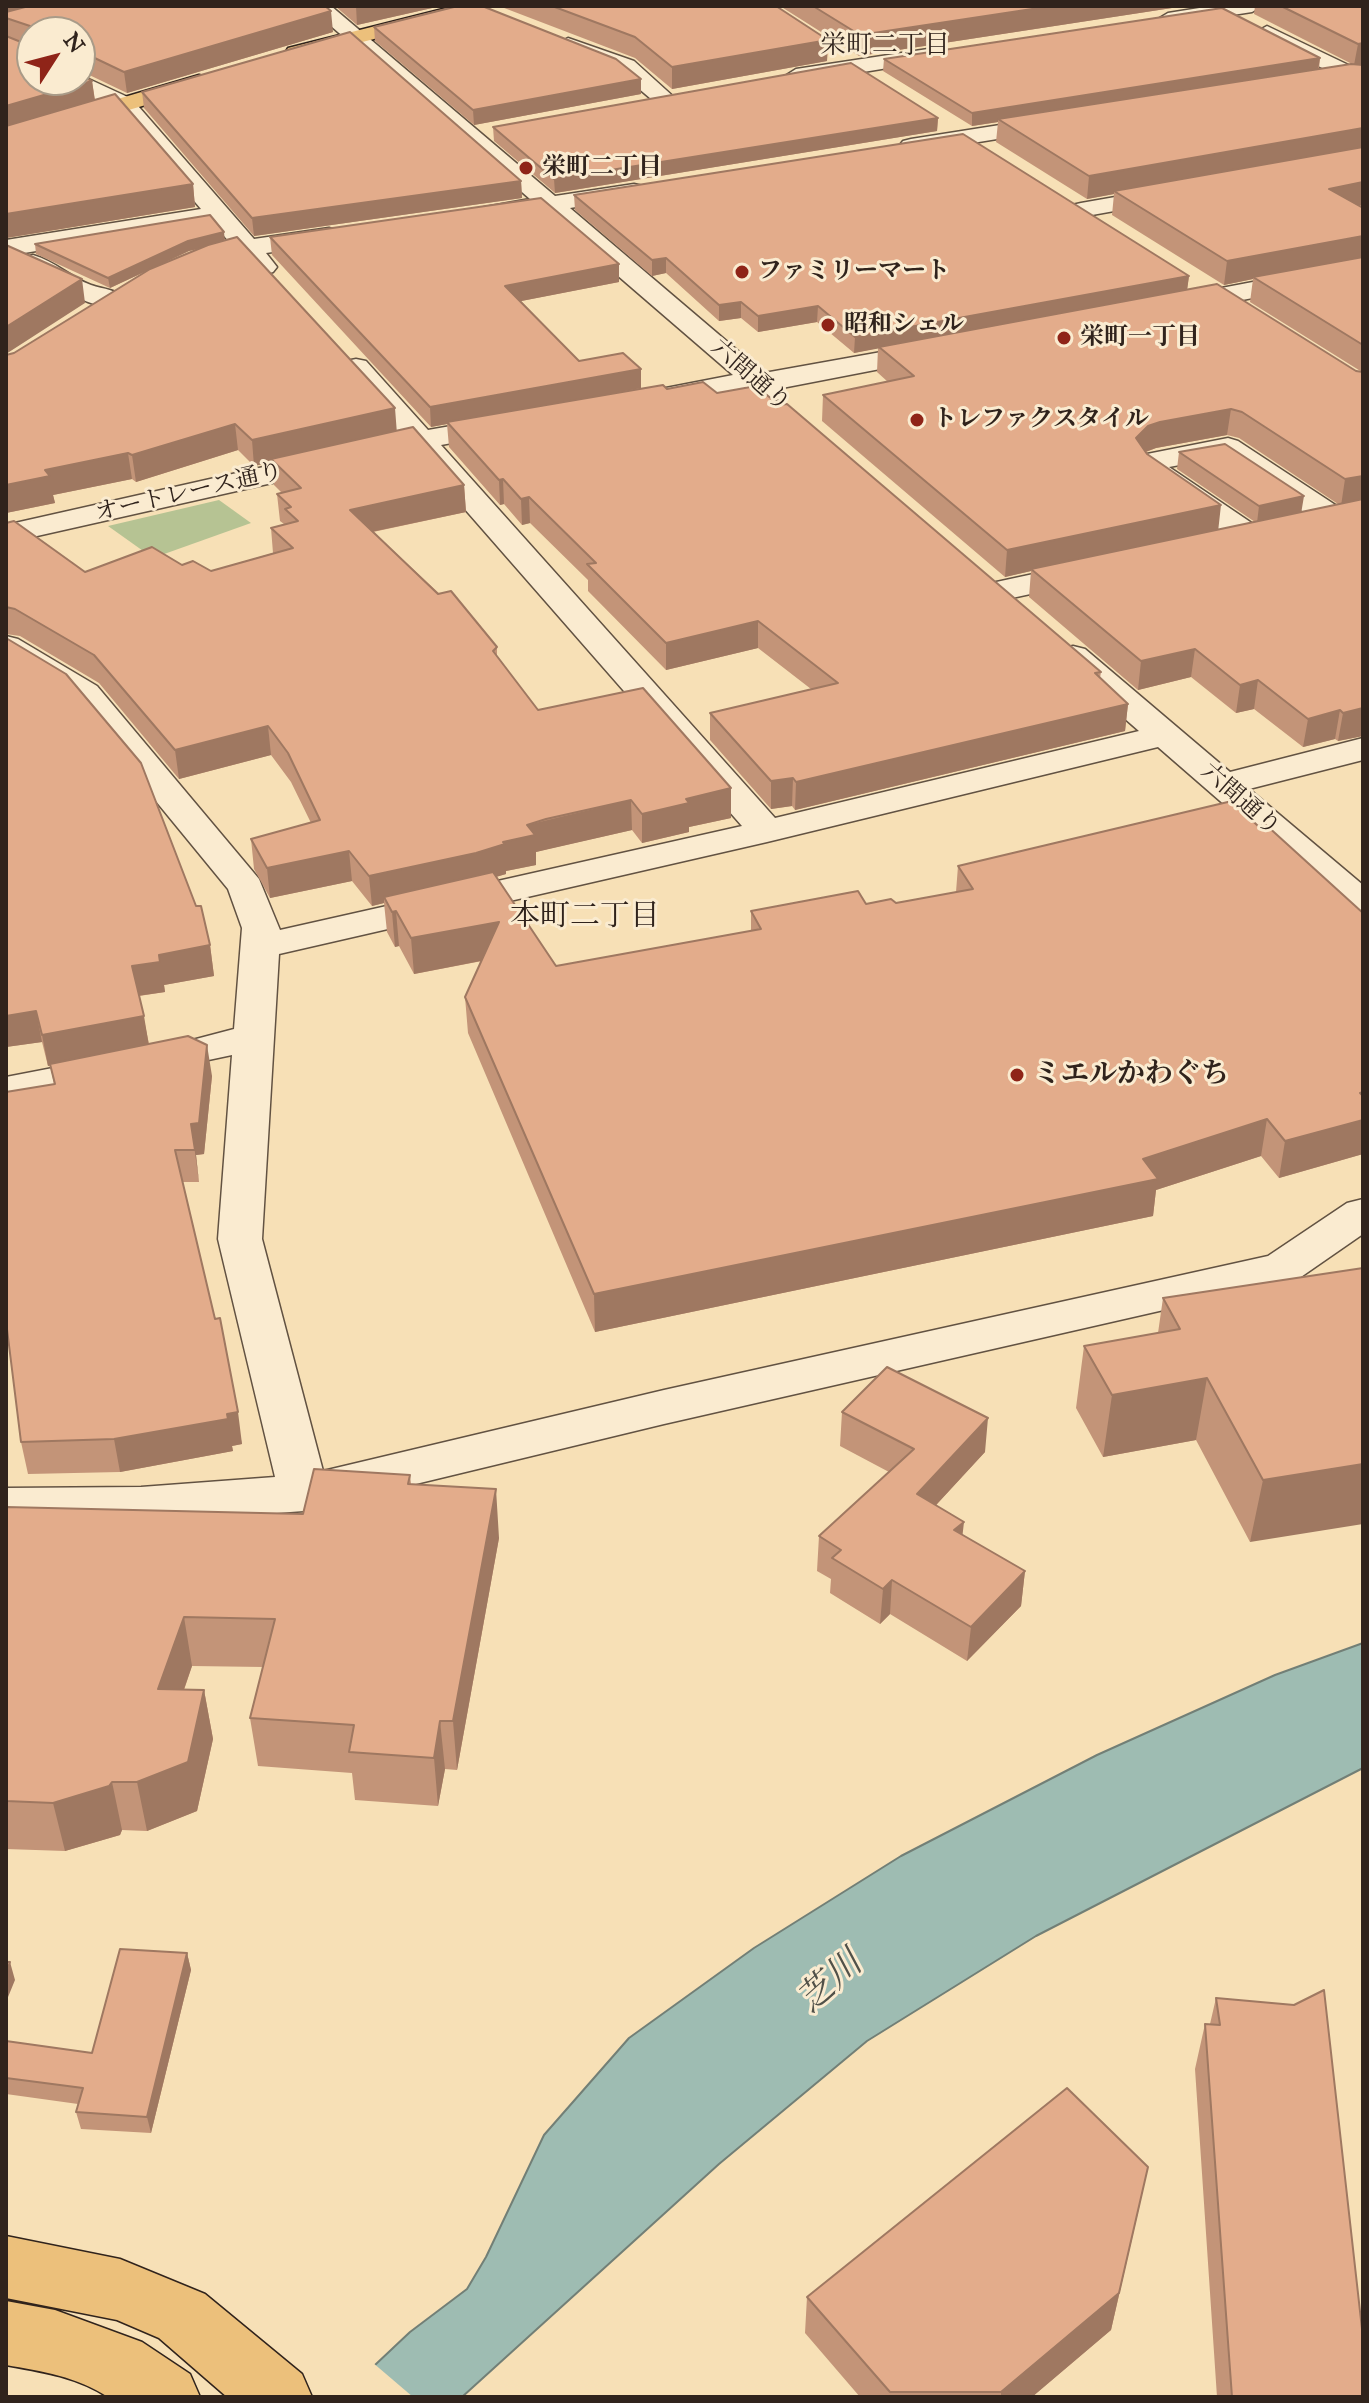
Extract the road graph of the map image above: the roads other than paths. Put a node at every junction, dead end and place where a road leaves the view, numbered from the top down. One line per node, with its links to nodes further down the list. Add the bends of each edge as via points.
1 (318, 6): 8 (street, 六間通り)
2 (1252, 6): 4 (street)
3 (478, 7): 5 (street); 8 (main road)
4 (1219, 8): 6 (street); 14 (street)
5 (502, 18)
6 (1146, 22)
7 (544, 34): 20 (street, via 626,66 673,98)
8 (355, 36): 11 (main road); 24 (street, 六間通り)
9 (826, 49): 12 (street)
10 (961, 50): 12 (street)
11 (279, 58)
12 (853, 66): 15 (street); 17 (street)
13 (223, 75): 19 (main road)
14 (1359, 76): 16 (street)
15 (775, 80)
16 (1321, 80)
17 (890, 90)
18 (96, 91): 19 (street)
19 (124, 104): 26 (main road); 34 (street)
20 (635, 105)
21 (1074, 120): 25 (street)
22 (941, 122): 25 (street)
23 (501, 129): 24 (street)
24 (471, 135): 32 (street, 六間通り)
25 (966, 137): 27 (street); 28 (street)
26 (6, 139)
27 (889, 150)
28 (991, 154)
29 (658, 187): 32 (street)
30 (1190, 190): 33 (street)
31 (1055, 194): 33 (street)
32 (550, 204): 35 (street); 51 (street, 六間通り)
33 (1081, 210): 36 (street)
34 (216, 214): 38 (street); 39 (street)
35 (459, 217)
36 (1106, 226)
37 (353, 233): 39 (street)
38 (6, 248)
39 (247, 248): 42 (street, via 199,259); 44 (street)
40 (6, 256): 48 (street, via 40,265 77,289 124,294)
41 (1363, 269): 45 (street)
42 (161, 277)
43 (1194, 281): 45 (street)
44 (278, 282)
45 (1220, 297): 46 (street); 47 (street)
46 (1142, 311)
47 (1246, 313)
48 (86, 318)
49 (956, 346): 51 (street)
50 (340, 350): 55 (street)
51 (757, 381): 52 (street); 53 (street, 六間通り)
52 (622, 404)
53 (793, 413)
54 (530, 421): 55 (street, オートレース通り)
55 (423, 440): 58 (street, オートレース通り); 65 (street)
56 (1349, 516): 57 (street); 57 (street, via 1228,447 1151,464 1157,472)
57 (1274, 532): 59 (street)
58 (6, 534)
59 (1206, 547)
60 (1117, 566): 62 (street, 六間通り, via 1010,601)
61 (6, 646): 67 (street, via 85,693 246,887)
62 (1165, 735): 64 (street, 六間通り); 65 (street)
63 (1363, 749): 64 (street)
64 (1221, 785): 66 (street, 六間通り)
65 (767, 831): 67 (street)
66 (1363, 905)
67 (262, 946): 68 (street)
68 (256, 1036): 69 (street); 71 (street, via 240,1239)
69 (6, 1090)
70 (1363, 1213): 71 (street, via 1282,1268)
71 (304, 1493): 72 (street, via 141,1505)
72 (6, 1506)
73 (6, 2267): 75 (main road, via 120,2290 182,2316)
74 (6, 2333): 76 (main road, via 55,2342 118,2365)
75 (260, 2382)
76 (166, 2397)

